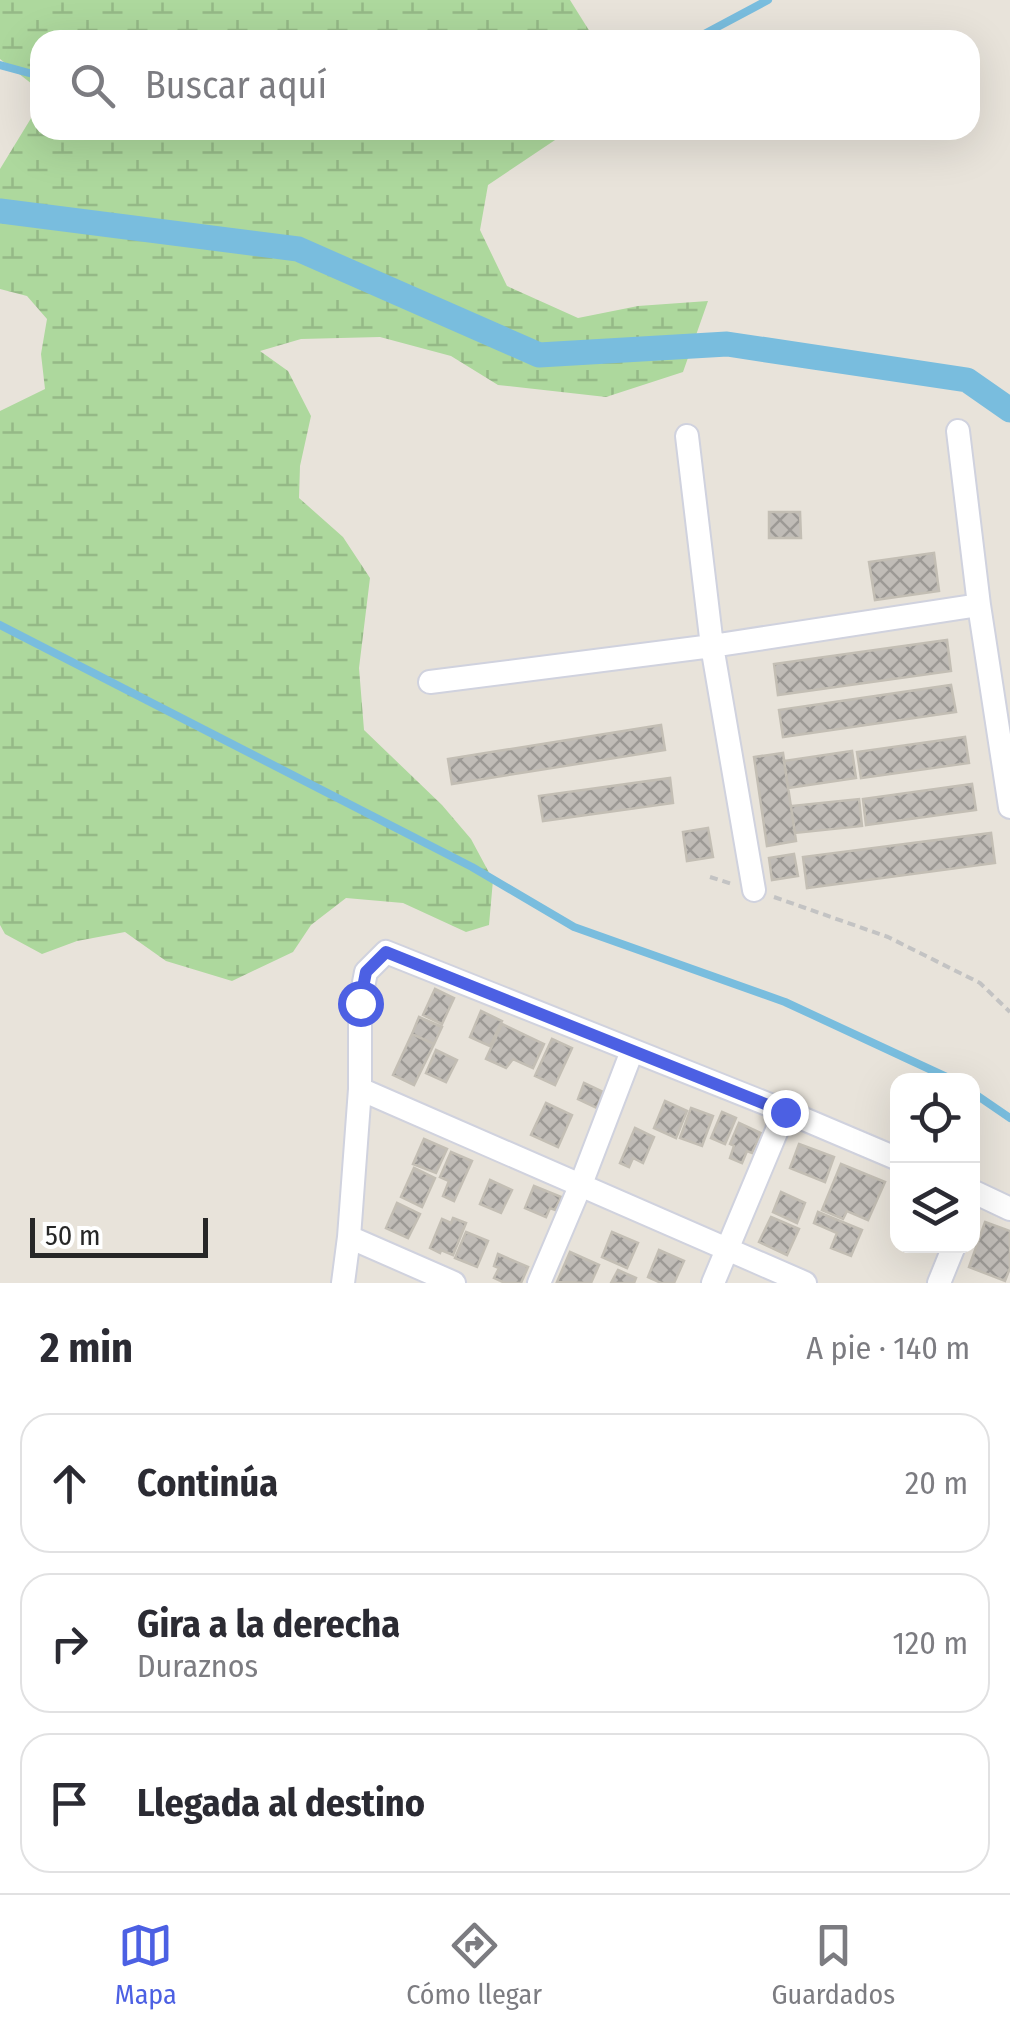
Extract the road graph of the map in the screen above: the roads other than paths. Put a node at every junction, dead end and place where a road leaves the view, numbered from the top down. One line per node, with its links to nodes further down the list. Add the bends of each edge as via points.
1 (958, 431): 3 (street)
2 (687, 436): 4 (street)
3 (979, 605): 4 (street); 6 (street)
4 (712, 646): 5 (street); 7 (street)
5 (430, 682)
6 (1010, 807)
7 (754, 890)
8 (632, 1052): 9 (street, via 386,952 366,972 360,1003); 10 (street); 12 (street)
9 (360, 1089): 12 (street); 15 (street)
10 (785, 1112): 11 (street); 16 (street)
11 (890, 1156)
12 (581, 1184): 16 (street); 20 (street)
13 (980, 1197): 14 (street)
14 (1010, 1209)
15 (350, 1237): 18 (street); 19 (street)
16 (727, 1249): 21 (street); 22 (street)
17 (951, 1253): 23 (street)
18 (344, 1283)
19 (454, 1283)
20 (539, 1283)
21 (713, 1283)
22 (806, 1283)
23 (939, 1283)

